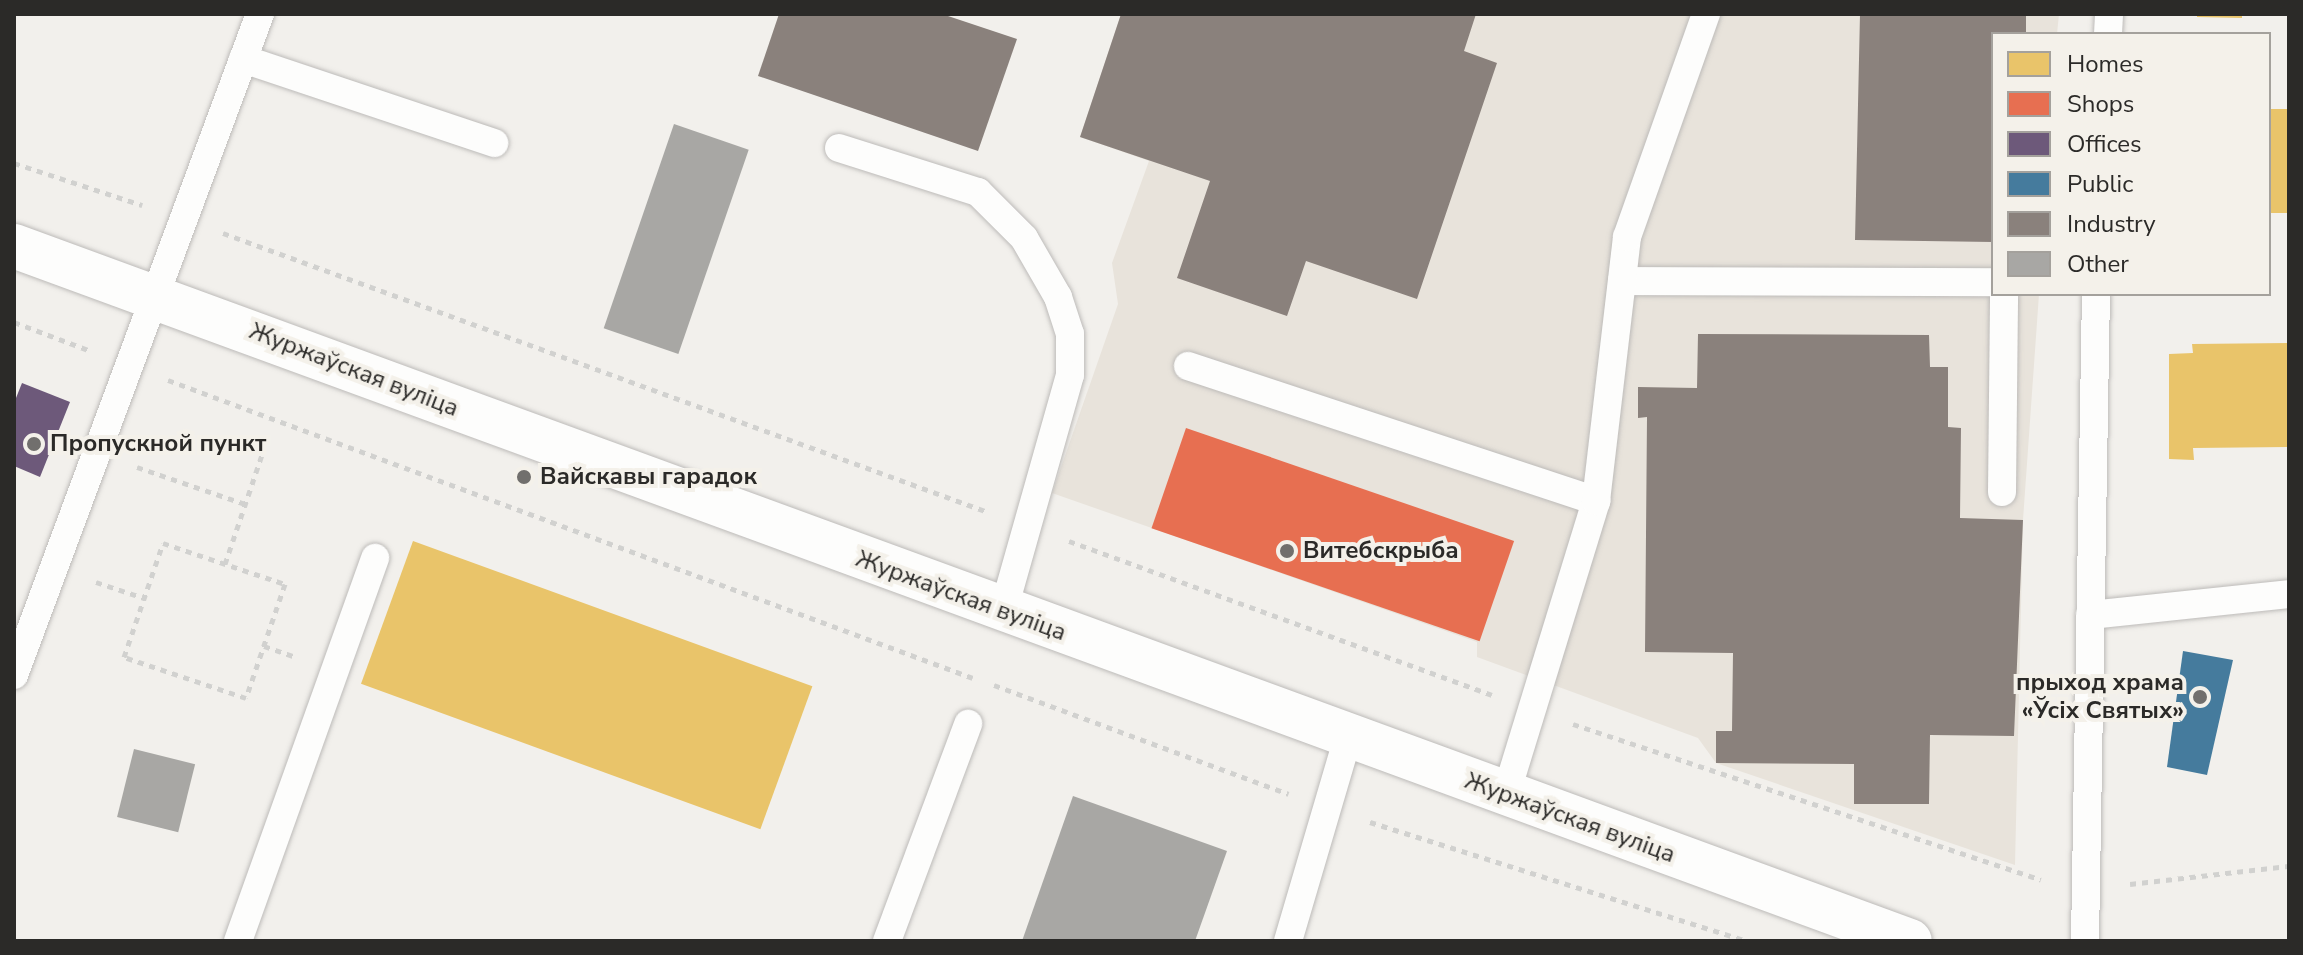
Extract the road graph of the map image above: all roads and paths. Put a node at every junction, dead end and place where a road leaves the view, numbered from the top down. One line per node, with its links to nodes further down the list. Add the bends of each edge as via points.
1 (260, 14): 3 (lane)
2 (1706, 14): 9 (lane, via 1627,237)
3 (243, 59): 4 (lane); 7 (lane)
4 (494, 143)
5 (839, 148): 22 (lane, via 978,192 1024,238 1058,297 1070,334 1070,375)
6 (14, 163): 7 (path)
7 (183, 219): 11 (lane); 22 (path)
8 (14, 246): 11 (street, Журжаўская вуліца)
9 (1622, 281): 10 (lane); 20 (lane)
10 (1991, 282)
11 (154, 295): 15 (lane); 26 (street, Журжаўская вуліца)
12 (2004, 296): 19 (lane)
13 (2096, 296): 27 (lane)
14 (14, 322): 15 (path)
15 (128, 365): 17 (lane); 33 (path)
16 (1188, 366): 20 (lane)
17 (96, 453): 21 (path); 28 (lane)
18 (262, 455): 21 (path)
19 (2002, 492)
20 (1596, 501): 29 (lane)
21 (245, 504): 24 (path)
22 (1027, 526): 26 (lane); 29 (path)
23 (375, 558): 37 (lane)
24 (225, 564): 24 (path, via 163,543 124,657 246,698 285,584)
25 (2289, 594): 27 (lane)
26 (1003, 612): 31 (street, Журжаўская вуліца)
27 (2090, 615): 35 (lane)
28 (14, 675)
29 (1531, 710): 32 (lane); 35 (path, via 2009,873)
30 (968, 724): 38 (lane)
31 (1347, 741): 32 (street, Журжаўская вуліца); 33 (lane)
32 (1506, 794): 36 (street, Журжаўская вуліца)
33 (1327, 808): 39 (lane); 40 (path)
34 (2289, 866): 35 (path)
35 (2084, 889): 42 (lane)
36 (1844, 931): 41 (street, Журжаўская вуліца)
37 (238, 941)
38 (887, 941)
39 (1288, 941)
40 (1747, 941)
41 (1910, 941)
42 (2085, 941)

